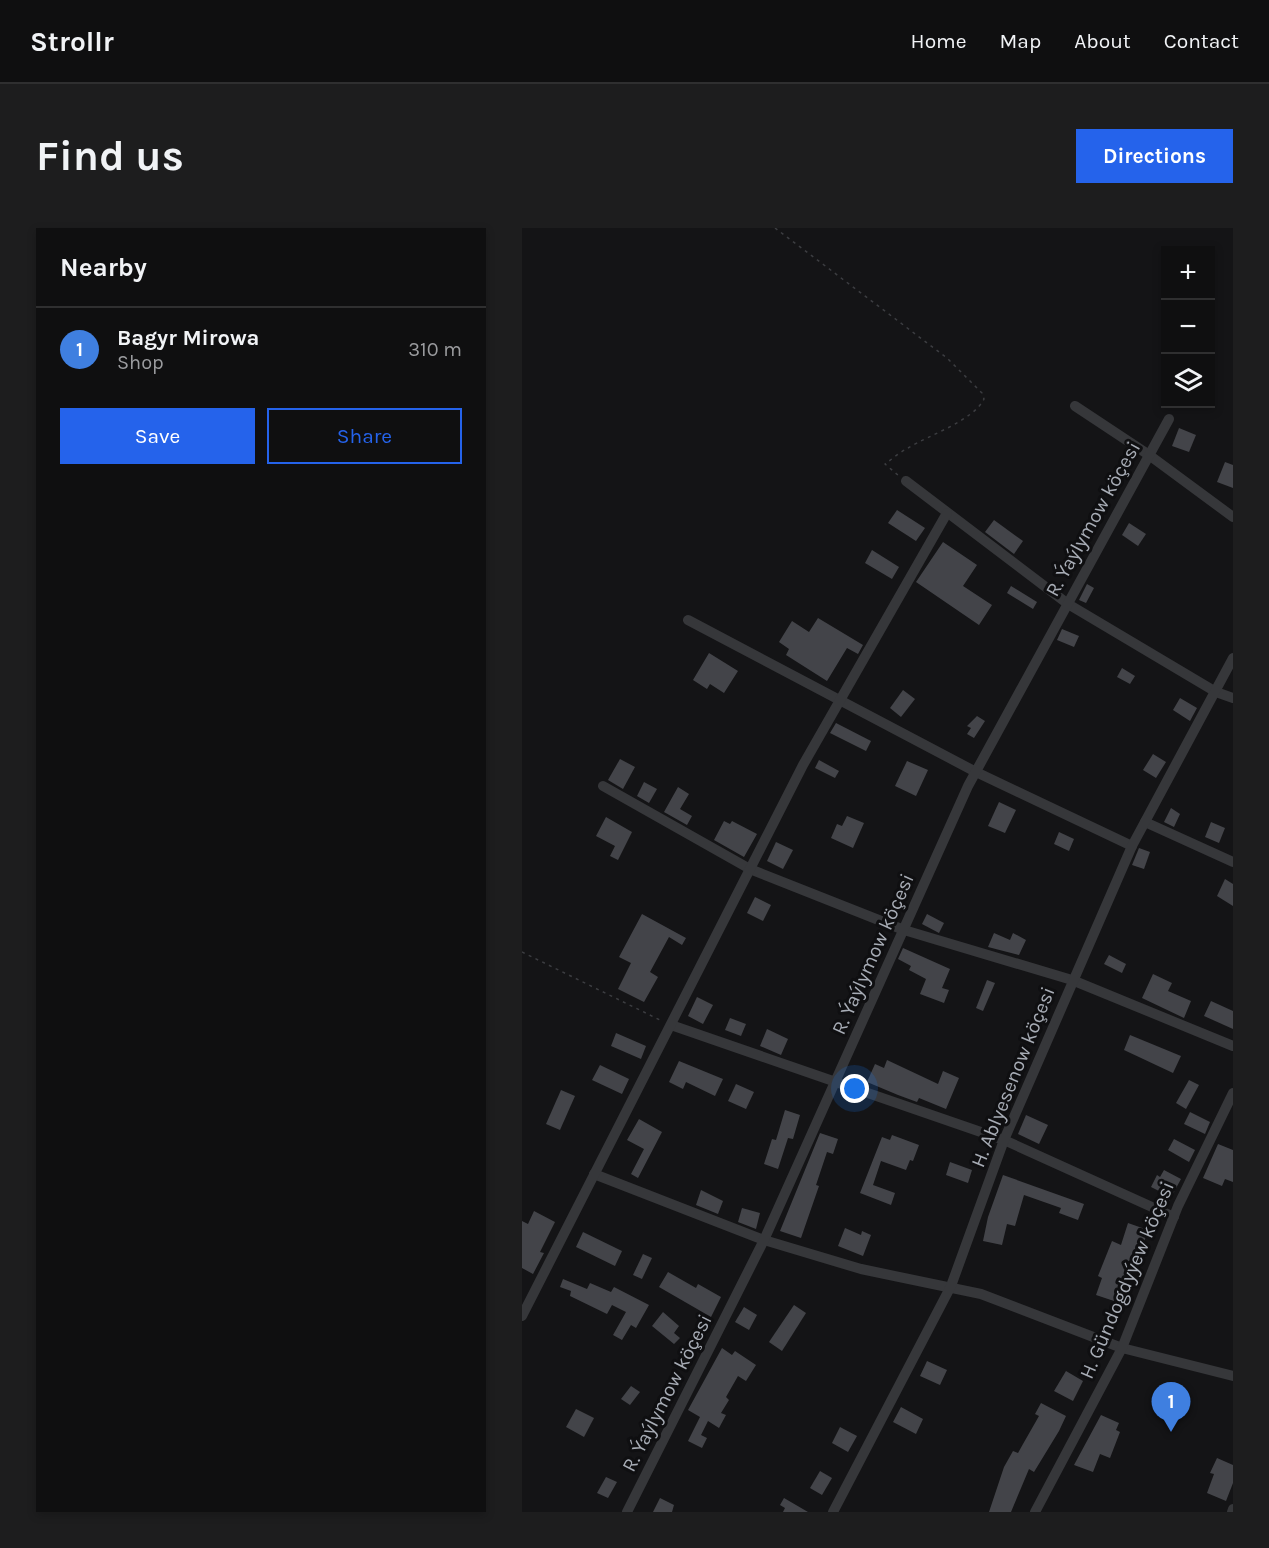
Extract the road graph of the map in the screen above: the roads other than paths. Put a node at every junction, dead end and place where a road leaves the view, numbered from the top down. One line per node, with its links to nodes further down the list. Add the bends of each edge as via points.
1 (1075, 406): 3 (street)
2 (1169, 418): 3 (street, R. Ýaýlymow köçesi)
3 (1149, 455): 6 (street); 7 (street, R. Ýaýlymow köçesi)
4 (906, 481): 5 (street)
5 (947, 513): 7 (street); 12 (street)
6 (1233, 517)
7 (1068, 604): 10 (street); 13 (street, R. Ýaýlymow köçesi)
8 (688, 620): 12 (street)
9 (1233, 658): 10 (street, H. Ablyesenow köçesi)
10 (1216, 692): 11 (street); 15 (street, H. Ablyesenow köçesi)
11 (1233, 698)
12 (840, 700): 13 (street); 18 (street)
13 (976, 772): 16 (street); 19 (street, R. Ýaýlymow köçesi)
14 (603, 786): 18 (street)
15 (1145, 822): 16 (street, H. Ablyesenow köçesi); 17 (street)
16 (1132, 846): 20 (street, H. Ablyesenow köçesi)
17 (1233, 862)
18 (750, 869): 19 (street); 21 (street)
19 (904, 930): 20 (street); 23 (street, R. Ýaýlymow köçesi)
20 (1072, 980): 22 (street); 25 (street, H. Ablyesenow köçesi)
21 (671, 1025): 23 (street); 26 (street)
22 (1233, 1046)
23 (835, 1083): 25 (street); 28 (street, R. Ýaýlymow köçesi)
24 (1233, 1093): 27 (street, H. Gündogdyýew köçesi)
25 (1004, 1140): 27 (street); 29 (street, H. Ablyesenow köçesi)
26 (594, 1174): 28 (street); 30 (street)
27 (1174, 1217): 31 (street, H. Gündogdyýew köçesi)
28 (764, 1240): 29 (street, via 861,1269); 33 (street, R. Ýaýlymow köçesi)
29 (951, 1286): 31 (street); 34 (street, H. Ablyesenow köçesi)
30 (522, 1316)
31 (1122, 1348): 32 (street); 35 (street, H. Gündogdyýew köçesi)
32 (1233, 1376)
33 (627, 1512)
34 (833, 1512)
35 (1035, 1512)

